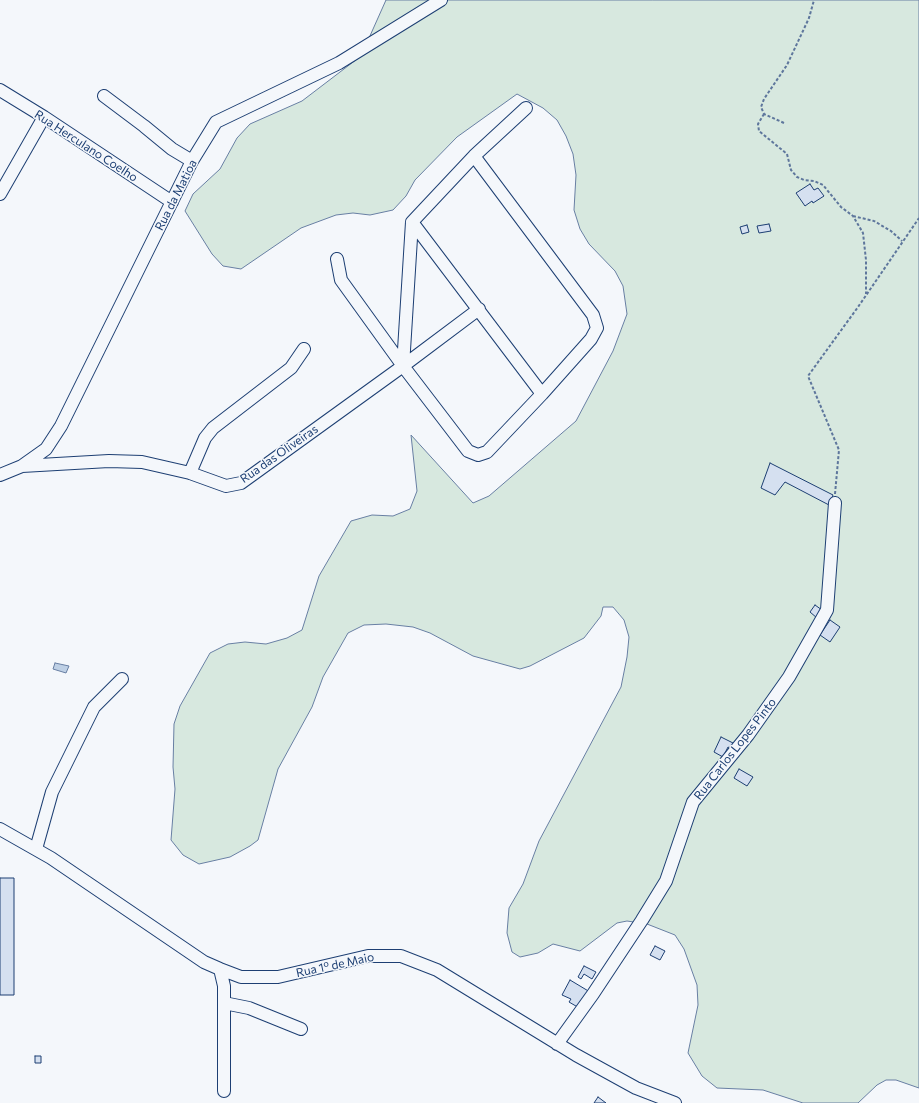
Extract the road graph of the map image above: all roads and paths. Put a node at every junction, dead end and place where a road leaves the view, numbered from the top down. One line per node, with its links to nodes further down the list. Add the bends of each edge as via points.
1 (440, 0): 10 (street, Rua da Matioa, via 339,63 216,122)
2 (814, 0): 6 (path, via 787,65 764,99 761,107)
3 (0, 90): 7 (street, Rua Herculano Coelho)
4 (104, 96): 10 (street, via 172,149)
5 (526, 108): 9 (street)
6 (764, 114): 8 (path); 13 (path, via 758,124 759,131 787,154 791,170 797,177 822,185 841,207)
7 (44, 117): 11 (street); 12 (street, Rua Herculano Coelho)
8 (784, 122)
9 (474, 156): 15 (street); 22 (street, via 594,315 597,328 591,339)
10 (192, 161): 12 (street, Rua da Matioa)
11 (0, 194)
12 (172, 202): 23 (street, Rua da Matioa, via 61,426 46,449)
13 (853, 216): 16 (path, via 874,221); 18 (path, via 863,233)
14 (919, 218): 16 (path)
15 (412, 222): 19 (street); 21 (street)
16 (902, 241): 18 (path)
17 (337, 259): 21 (street, via 341,280)
18 (866, 295): 26 (path, via 808,376 839,450)
19 (479, 309): 21 (street, Rua das Oliveiras); 22 (street)
20 (304, 349): 24 (street, via 291,368 213,428 205,438)
21 (403, 366): 22 (street, via 468,451 478,455 487,452); 24 (street, Rua das Oliveiras, via 241,483 226,486)
22 (542, 394)
23 (22, 466): 24 (street, Rua das Oliveiras, via 109,461 142,462); 25 (street, Rua da Matioa)
24 (190, 473)
25 (0, 475)
26 (834, 503): 33 (street, Rua Carlos Lopes Pinto, via 827,610 790,677 693,802 666,881 593,994)
27 (122, 679): 29 (street, via 94,707 52,792)
28 (0, 829): 29 (street, Rua 1º de Maio)
29 (36, 849): 30 (street, Rua 1º de Maio, via 204,962)
30 (220, 970): 31 (street, via 224,986); 33 (street, Rua 1º de Maio, via 241,977 278,977 368,956 401,956 437,970)
31 (224, 1003): 32 (street, via 249,1008); 34 (street)
32 (301, 1029)
33 (557, 1044): 35 (street, Rua 1º de Maio, via 636,1088)
34 (224, 1091)
35 (675, 1103)

